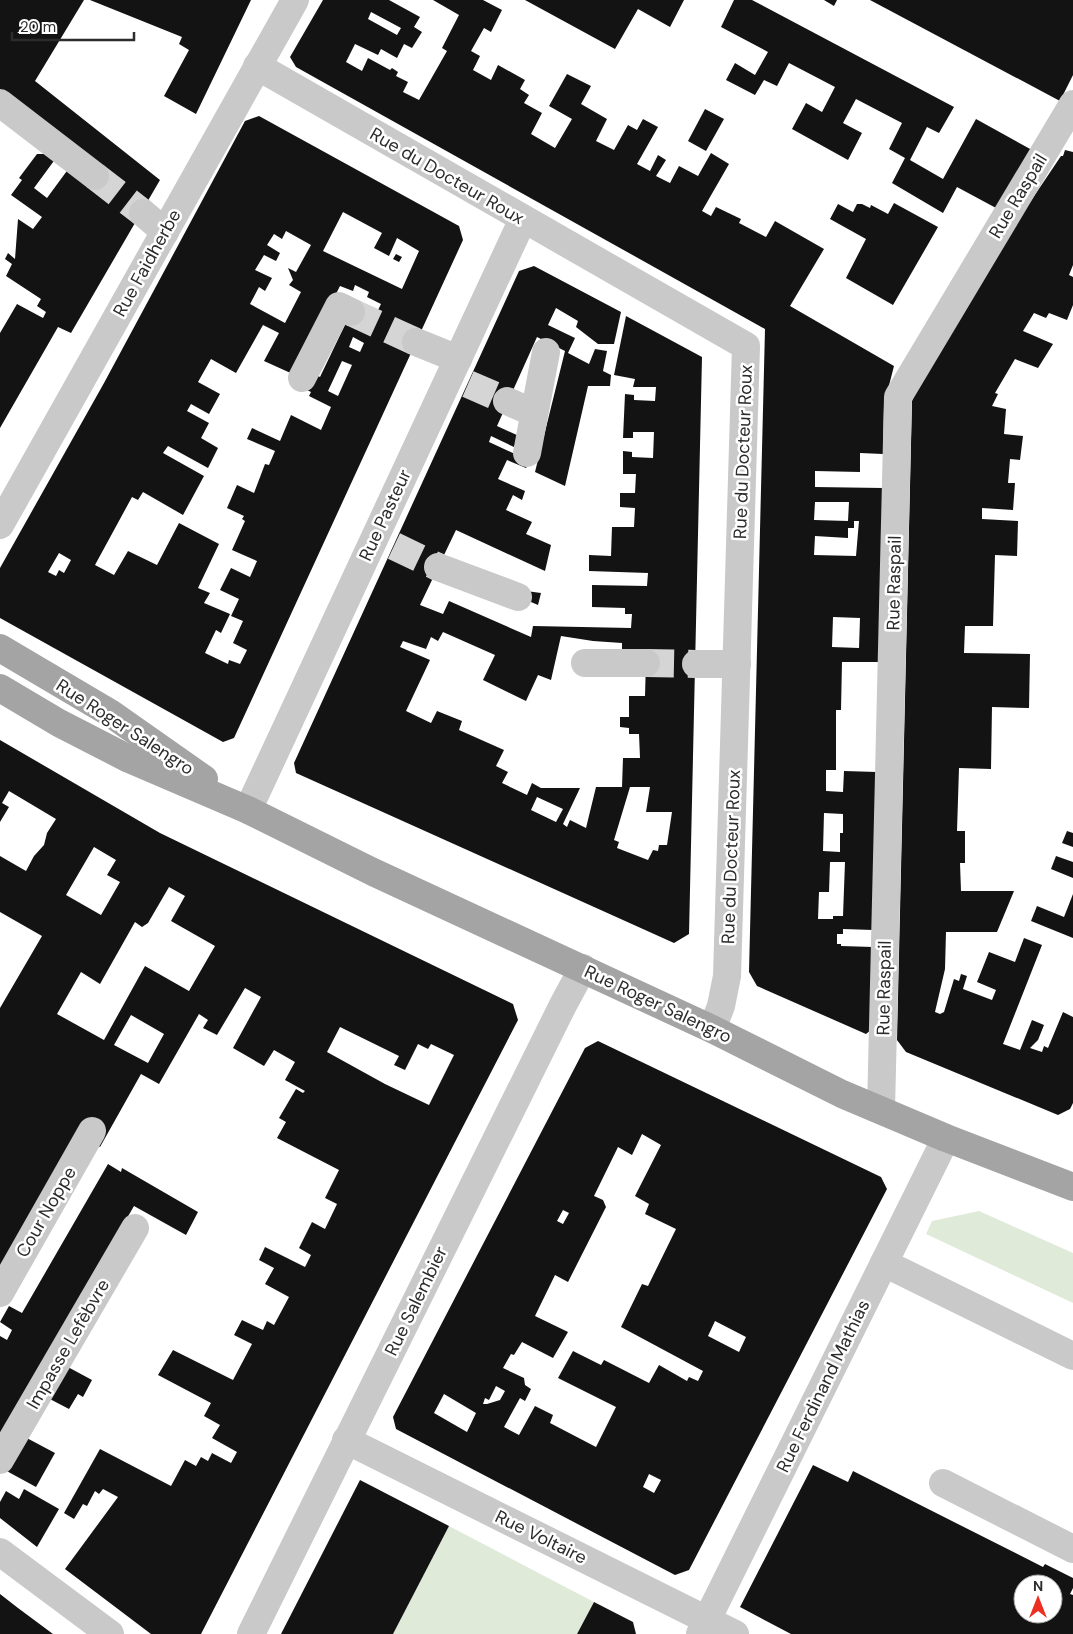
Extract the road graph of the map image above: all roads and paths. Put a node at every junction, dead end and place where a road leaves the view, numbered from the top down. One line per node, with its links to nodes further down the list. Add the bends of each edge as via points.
1 (294, 0): 2 (street, Rue Faidherbe)
2 (257, 66): 7 (street, Rue du Docteur Roux); 8 (street, Rue Faidherbe)
3 (0, 103): 5 (street)
4 (1073, 104): 29 (street, Rue Raspail, via 898,397)
5 (95, 176)
6 (143, 213): 8 (street)
7 (523, 219): 12 (street, Rue Pasteur); 24 (street, Rue du Docteur Roux, via 746,346)
8 (165, 232): 17 (street, Rue Faidherbe)
9 (351, 312): 13 (street, via 339,306)
10 (416, 342): 12 (street)
11 (546, 352): 15 (street)
12 (458, 374): 26 (street, Rue Pasteur, via 385,541)
13 (302, 378)
14 (507, 401): 15 (street)
15 (534, 413): 16 (street)
16 (527, 454)
17 (0, 525)
18 (438, 567): 19 (street)
19 (518, 597)
20 (0, 648): 26 (main road, Rue Roger Salengro, via 110,713)
21 (586, 663): 22 (street)
22 (646, 663)
23 (696, 664): 24 (street)
24 (736, 664): 28 (street, Rue du Docteur Roux, via 727,976)
25 (0, 688): 26 (main road, Rue Roger Salengro, via 129,759)
26 (248, 810): 27 (main road, Rue Roger Salengro, via 373,872)
27 (583, 968): 28 (main road, Rue Roger Salengro); 37 (street, Rue Salembier)
28 (712, 1029): 29 (main road, Rue Roger Salengro, via 842,1094)
29 (882, 1110): 31 (main road, Rue Roger Salengro)
30 (92, 1131): 35 (street, Cour Noppe)
31 (946, 1138): 32 (main road, Rue Roger Salengro); 34 (street, Rue Ferdinand Mathias)
32 (1073, 1187)
33 (136, 1228): 38 (street, Impasse Lefèbvre)
34 (884, 1263): 36 (street); 42 (street, Rue Ferdinand Mathias)
35 (0, 1293)
36 (1073, 1356)
37 (346, 1440): 42 (street, Rue Voltaire); 44 (street, Rue Salembier)
38 (0, 1460)
39 (943, 1483): 40 (street)
40 (1073, 1549)
41 (0, 1552): 43 (street)
42 (703, 1627): 45 (street, Rue Voltaire)
43 (110, 1634)
44 (251, 1634)
45 (735, 1634)

